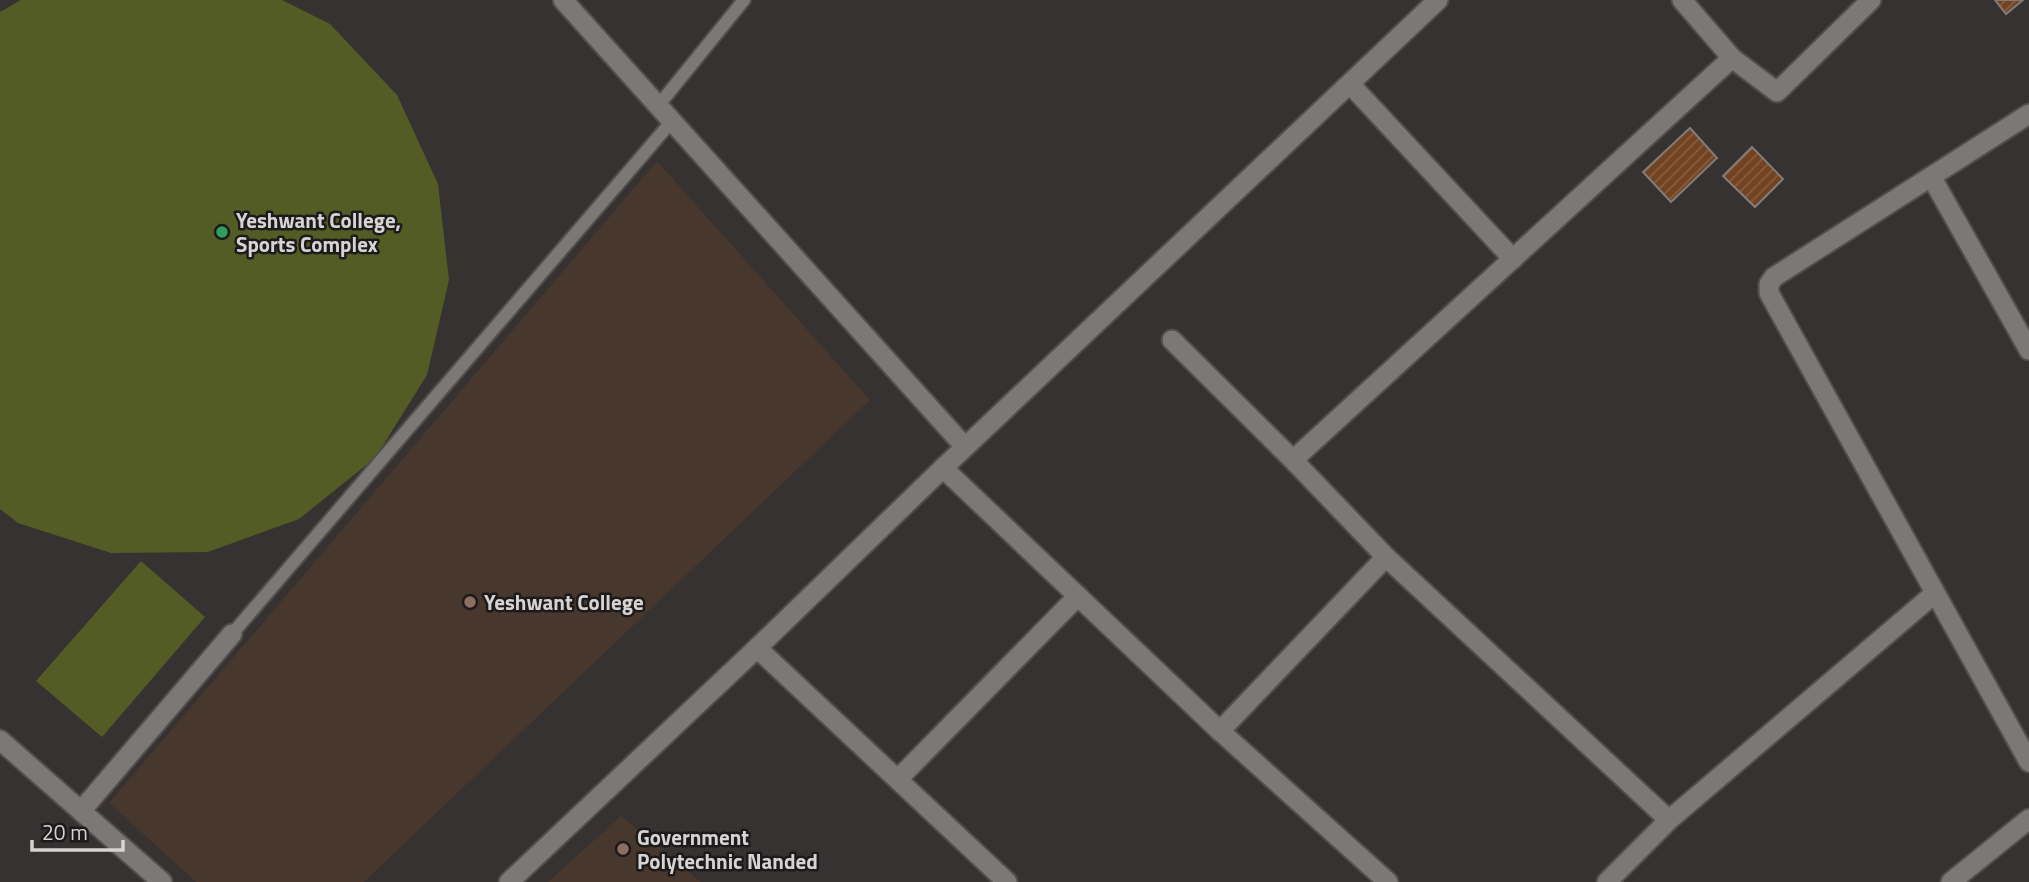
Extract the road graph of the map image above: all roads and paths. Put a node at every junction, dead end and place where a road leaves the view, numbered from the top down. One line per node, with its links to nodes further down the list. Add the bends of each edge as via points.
1 (563, 0): 8 (street)
2 (744, 0): 8 (lane)
3 (1438, 0): 7 (street)
4 (1682, 0): 6 (street)
5 (1871, 0): 6 (street, via 1777,92)
6 (1732, 58): 12 (street)
7 (1350, 84): 12 (street); 15 (street)
8 (658, 106): 10 (street)
9 (2029, 114): 11 (street)
10 (672, 121): 15 (street); 21 (lane)
11 (1931, 178): 14 (street); 19 (street, via 1774,277 1769,293)
12 (1513, 259): 16 (street)
13 (1172, 340): 16 (street)
14 (2029, 350)
15 (965, 447): 17 (street)
16 (1293, 460): 18 (street)
17 (943, 468): 20 (street); 22 (street)
18 (1387, 557): 23 (street); 29 (street)
19 (1934, 594): 25 (street); 29 (street)
20 (1077, 596): 23 (street); 26 (street)
21 (232, 634): 27 (street)
22 (757, 648): 26 (street); 31 (street)
23 (1220, 731): 33 (street)
24 (0, 740): 27 (street)
25 (2029, 762)
26 (898, 779): 32 (street)
27 (81, 811): 30 (street)
28 (2029, 819): 35 (street)
29 (1669, 820): 34 (street)
30 (162, 882)
31 (509, 882)
32 (1007, 882)
33 (1388, 882)
34 (1607, 882)
35 (1951, 882)

